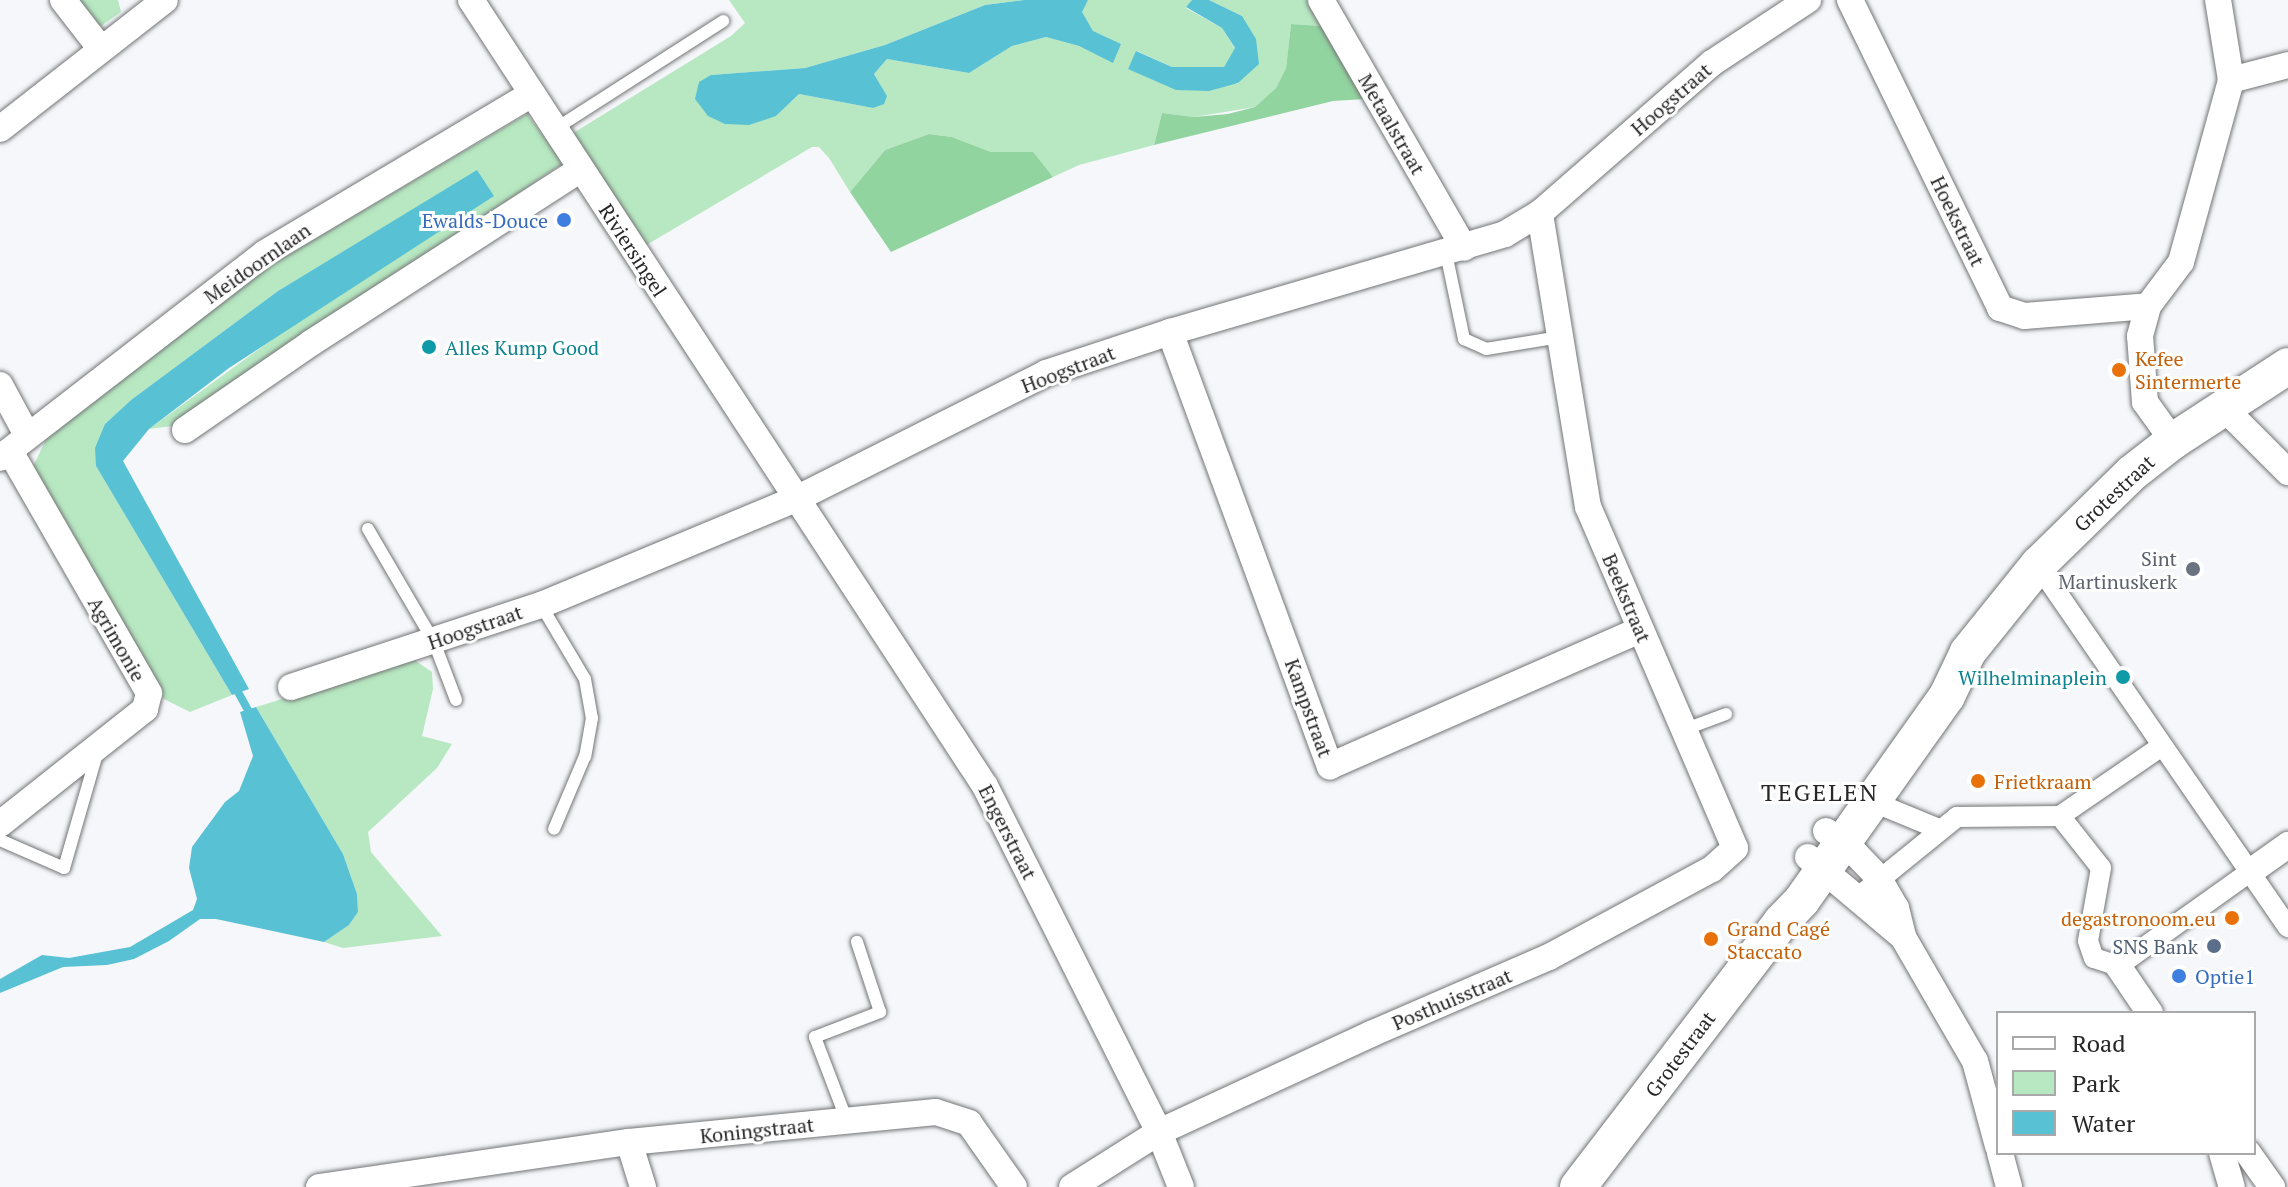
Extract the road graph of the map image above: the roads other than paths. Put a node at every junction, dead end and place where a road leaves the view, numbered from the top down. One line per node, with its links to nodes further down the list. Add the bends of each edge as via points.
1 (63, 0): 9 (street)
2 (165, 0): 9 (street)
3 (471, 0): 12 (street, Riviersingel)
4 (1321, 0): 17 (street, Metaalstraat)
5 (1808, 0): 16 (street, Hoogstraat, via 1712,63)
6 (1850, 0): 18 (street, Hoekstraat, via 2000,308 2025,316)
7 (2218, 0): 11 (street)
8 (723, 21): 14 (lane)
9 (101, 49): 13 (street)
10 (2288, 65): 11 (street)
11 (2231, 80): 18 (street, via 2181,262)
12 (532, 94): 14 (street, Riviersingel); 26 (street, Meidoornlaan, via 265,253)
13 (0, 129)
14 (555, 129): 15 (street, Riviersingel)
15 (581, 169): 24 (street); 28 (street, Riviersingel)
16 (1540, 213): 17 (street, Hoogstraat, via 1505,234); 20 (street, Beekstraat)
17 (1455, 250): 19 (street, Hoogstraat); 20 (lane, via 1464,339 1486,349)
18 (2148, 306): 25 (street, via 2140,336 2145,402)
19 (1170, 332): 28 (street, Hoogstraat, via 1046,373); 32 (street, Kampstraat, via 1330,766)
20 (1560, 337): 32 (street, Beekstraat, via 1588,507)
21 (2288, 366): 23 (main road, Grotestraat)
22 (0, 385): 26 (street, Agrimonie)
23 (2224, 408): 25 (main road, Grotestraat); 27 (street)
24 (185, 430)
25 (2173, 441): 30 (main road, Grotestraat, via 2132,473)
26 (12, 448): 38 (street, Agrimonie, via 149,693 145,709)
27 (2288, 472)
28 (796, 499): 31 (street, Hoogstraat); 58 (street, Engerstraat, via 985,786)
29 (368, 529): 33 (lane)
30 (2038, 565): 39 (street); 48 (main road, Grotestraat, via 1968,652 1947,696)
31 (541, 605): 33 (street, Hoogstraat); 43 (lane, via 585,679 592,718 585,756)
32 (1640, 630): 37 (street, Beekstraat)
33 (434, 642): 34 (street, Hoogstraat); 35 (lane)
34 (291, 687)
35 (456, 700)
36 (1726, 714): 37 (lane)
37 (1683, 730): 47 (street, Beekstraat)
38 (99, 746): 42 (street, Agrimonie); 45 (lane, via 64,868)
39 (2162, 746): 41 (street); 49 (street)
40 (1888, 808): 44 (street)
41 (2060, 816): 44 (street, via 1957,817); 55 (street, via 2101,868 2088,941 2094,958)
42 (0, 824)
43 (554, 829)
44 (1941, 830): 50 (street)
45 (0, 840)
46 (2288, 845): 49 (street)
47 (1735, 848): 58 (street, Posthuisstraat, via 1712,869 1549,957)
48 (1825, 850): 50 (street); 51 (street); 70 (main road, Grotestraat, via 1781,922)
49 (2250, 872): 52 (street); 55 (street)
50 (1878, 877): 51 (street); 53 (street, via 1896,908)
51 (1857, 898): 53 (street)
52 (2288, 927)
53 (1903, 937): 59 (street, via 1975,1061)
54 (857, 942): 57 (lane, via 880,1012 815,1037)
55 (2118, 966): 56 (street)
56 (2149, 1011)
57 (847, 1121): 60 (street, Koningstraat); 67 (street, Koningstraat, via 936,1112 969,1123)
58 (1159, 1132): 68 (street, Posthuisstraat); 69 (street, Engerstraat)
59 (1996, 1139)
60 (629, 1142): 64 (street, Koningstraat); 66 (street)
61 (2001, 1155): 71 (street)
62 (2223, 1155): 72 (street)
63 (2249, 1155): 73 (street)
64 (468, 1176): 65 (street, Koningstraat)
65 (319, 1187)
66 (643, 1187)
67 (1014, 1187)
68 (1072, 1187)
69 (1181, 1187)
70 (1578, 1187)
71 (2009, 1187)
72 (2232, 1187)
73 (2272, 1187)

